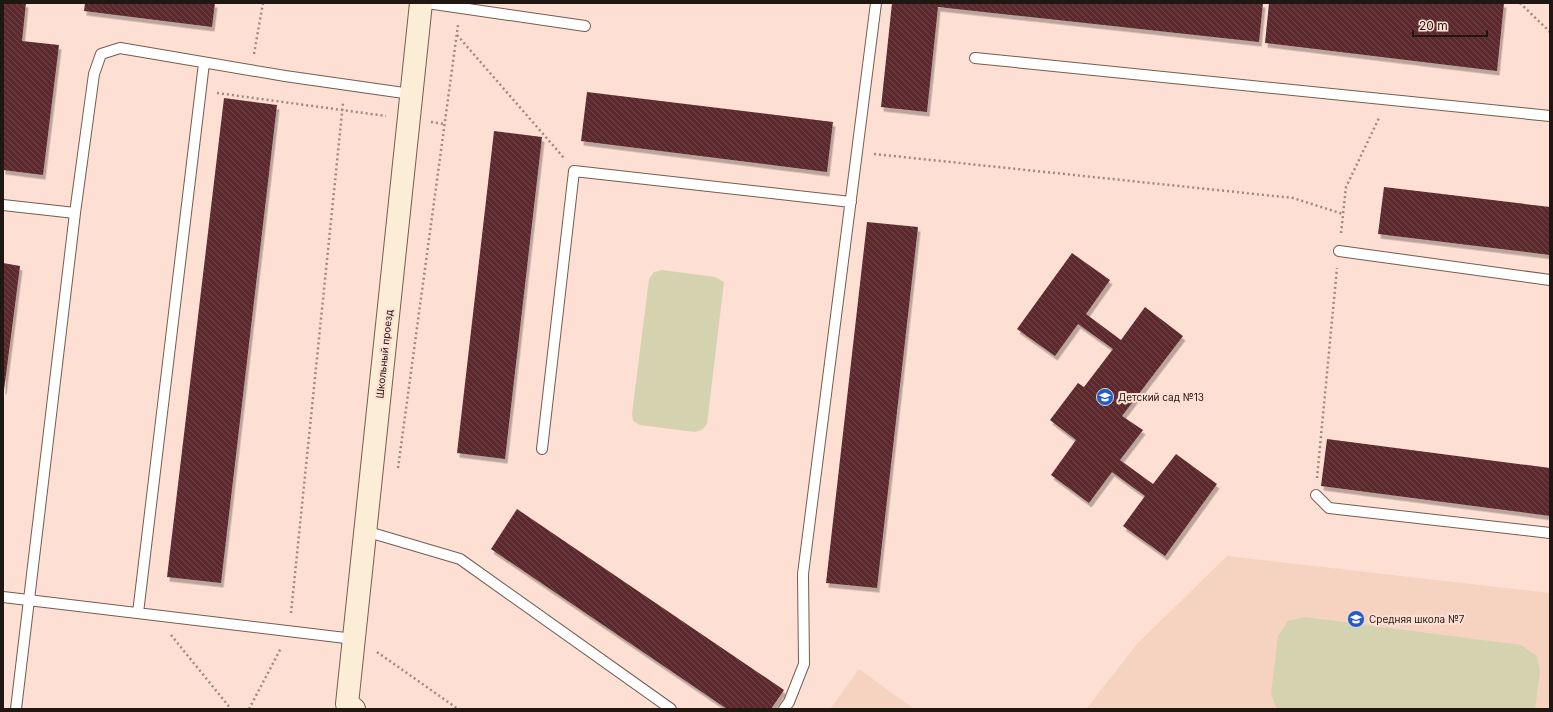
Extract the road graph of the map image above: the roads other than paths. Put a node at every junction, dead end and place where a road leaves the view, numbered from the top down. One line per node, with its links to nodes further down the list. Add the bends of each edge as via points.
1 (421, 3): 7 (main road, Школьный проезд)
2 (427, 3): 4 (lane)
3 (876, 3): 9 (lane)
4 (585, 26)
5 (975, 58): 8 (lane)
6 (204, 63): 7 (lane); 11 (lane, via 120,48 101,54 94,74); 20 (lane)
7 (411, 94): 16 (main road, Школьный проезд)
8 (1550, 116)
9 (851, 202): 14 (lane, via 574,171); 25 (lane, via 803,574 804,664)
10 (3, 205): 11 (lane)
11 (75, 213): 19 (lane)
12 (1339, 251): 13 (lane)
13 (1550, 280)
14 (542, 449)
15 (1316, 495): 17 (lane, via 1329,508)
16 (365, 531): 21 (main road, Школьный проезд); 24 (lane, via 460,559)
17 (1550, 533)
18 (3, 597): 19 (lane)
19 (29, 600): 20 (lane); 23 (lane)
20 (138, 614): 21 (lane)
21 (354, 639): 22 (main road, Школьный проезд)
22 (351, 706)
23 (16, 709)
24 (671, 709)
25 (784, 709)

